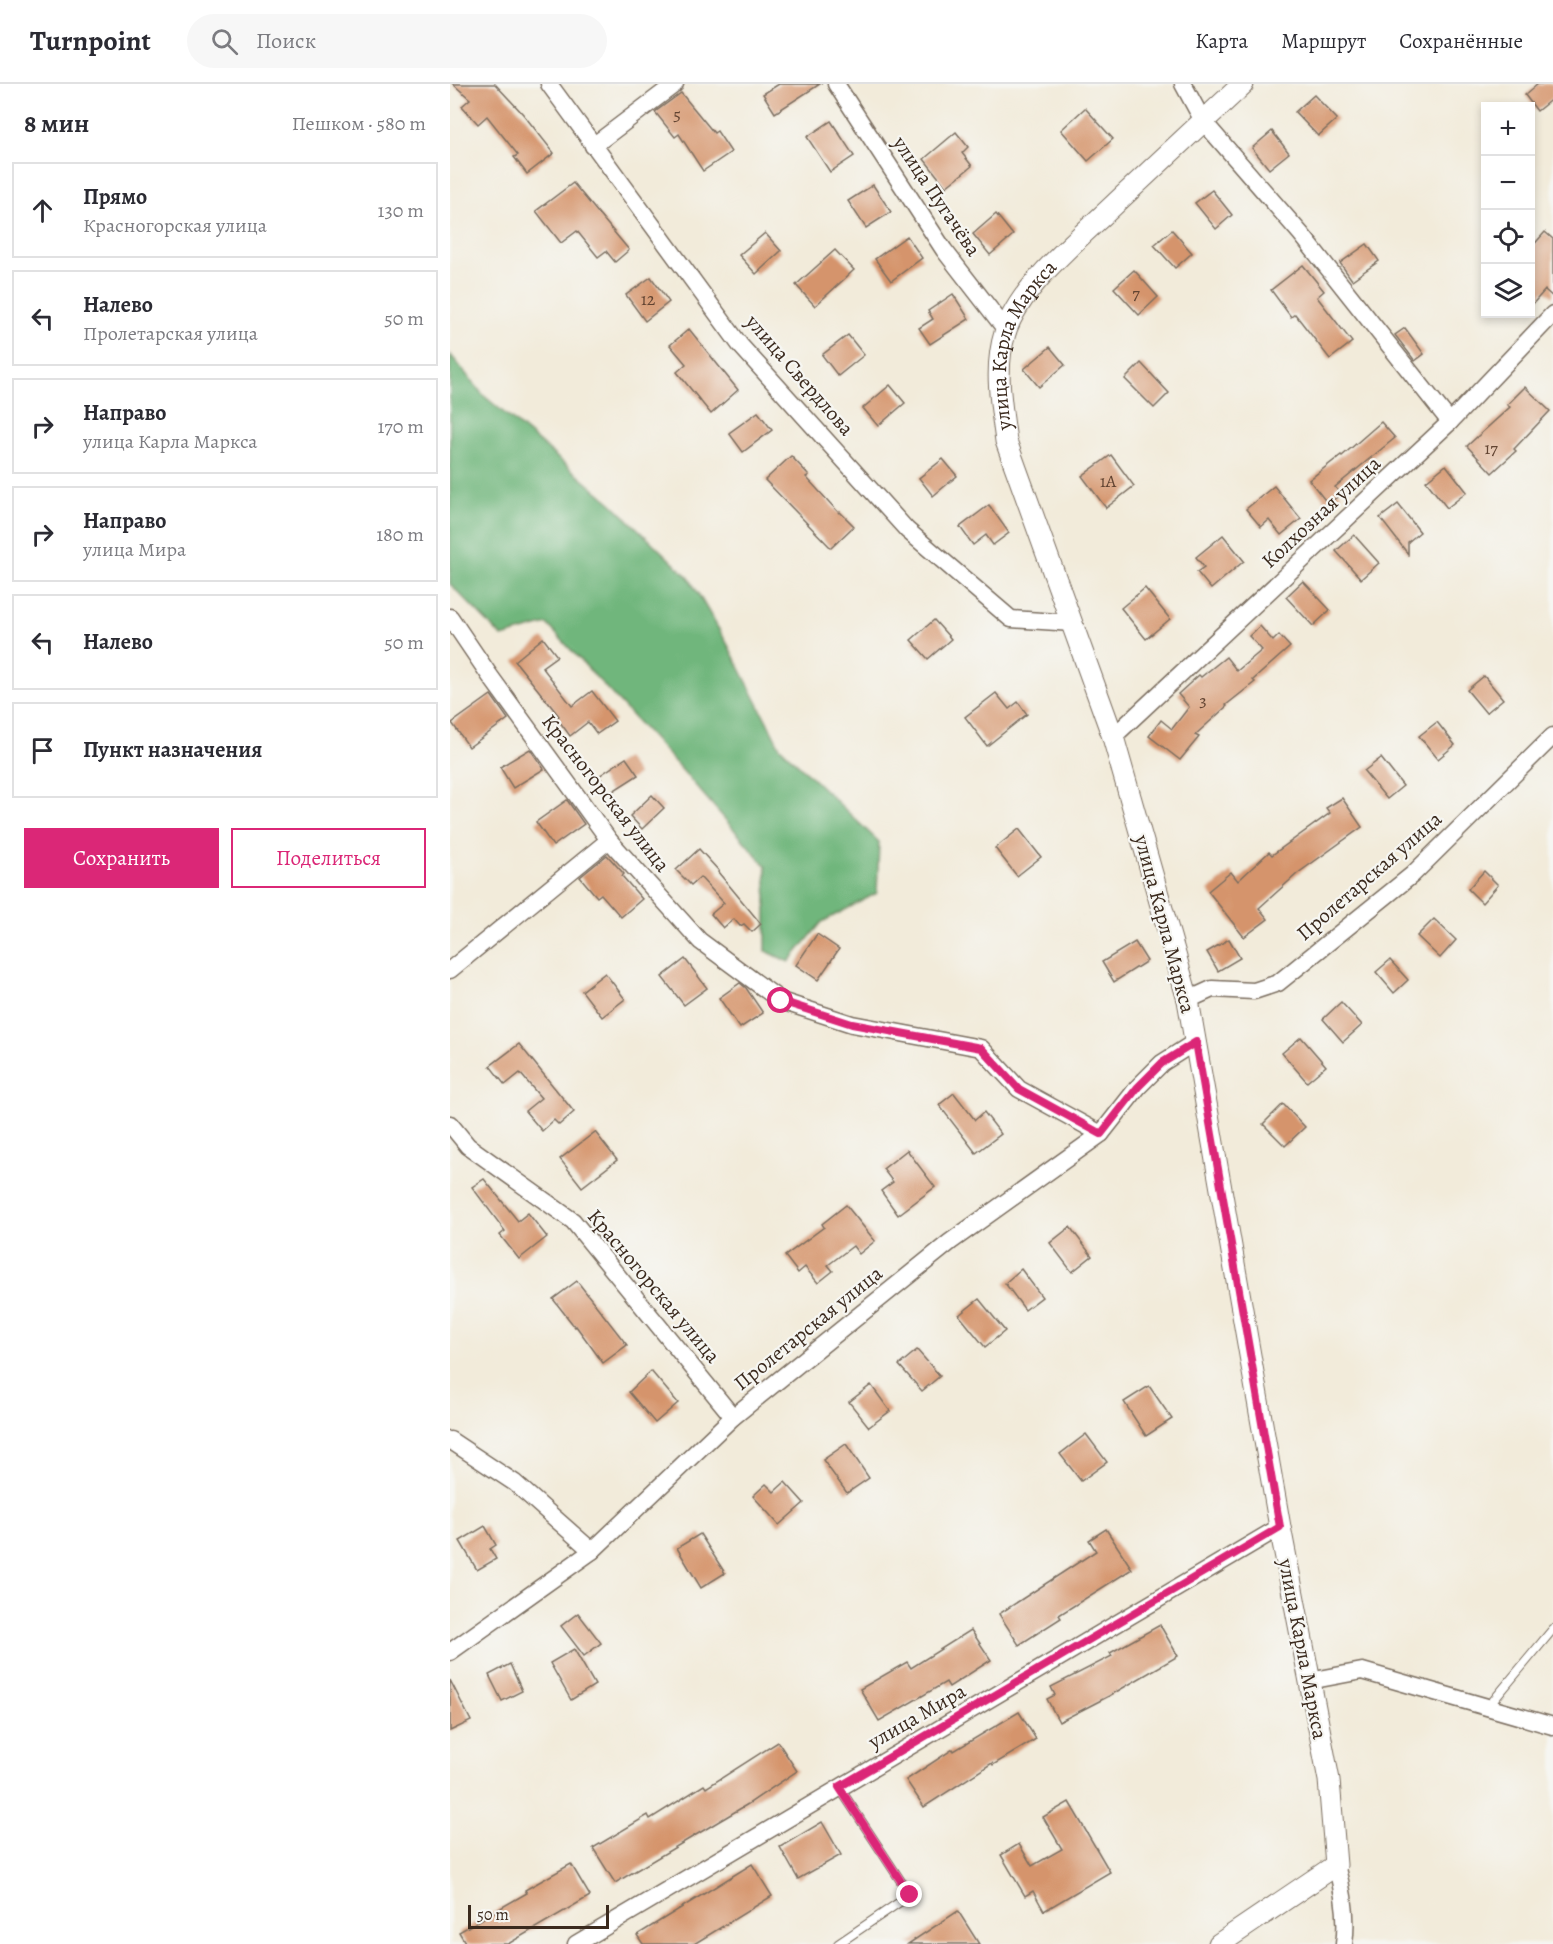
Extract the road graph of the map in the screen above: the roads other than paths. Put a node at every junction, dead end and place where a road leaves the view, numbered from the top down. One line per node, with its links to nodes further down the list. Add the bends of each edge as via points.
1 (549, 84): 7 (street, улица Свердлова)
2 (675, 84): 7 (street)
3 (836, 84): 9 (street, улица Пугачёва, via 944,250)
4 (1183, 84): 6 (street)
5 (1243, 84): 6 (street, улица Карла Маркса)
6 (1203, 121): 9 (street, улица Карла Маркса, via 1027,291); 10 (street, via 1301,234)
7 (593, 146): 12 (street, улица Свердлова, via 740,345 907,530 1011,619)
8 (1553, 314): 10 (street, Колхозная улица)
9 (1006, 330): 12 (street, улица Карла Маркса, via 998,362 1006,441)
10 (1450, 422): 14 (street, Колхозная улица)
11 (450, 617): 15 (street, Красногорская улица)
12 (1072, 623): 14 (street, улица Карла Маркса)
13 (1553, 736): 17 (street, Пролетарская улица, via 1412,875 1278,983 1254,992 1212,989)
14 (1113, 737): 17 (street, улица Карла Маркса)
15 (609, 840): 16 (street); 20 (street, Красногорская улица, via 700,941 781,1001 852,1024 981,1048 1019,1089)
16 (450, 970)
17 (1188, 1000): 18 (street, улица Карла Маркса)
18 (1196, 1042): 20 (street, Пролетарская улица, via 1162,1063); 23 (street, улица Карла Маркса)
19 (450, 1124): 21 (street, Красногорская улица, via 468,1146 573,1221)
20 (1101, 1134): 21 (street, Пролетарская улица, via 950,1242)
21 (733, 1417): 24 (street, Пролетарская улица)
22 (450, 1440): 24 (street, via 515,1483)
23 (1280, 1527): 27 (street, улица Карла Маркса); 30 (street, улица Мира)
24 (592, 1551): 26 (street, Пролетарская улица)
25 (1553, 1629): 28 (lane)
26 (450, 1652)
27 (1309, 1681): 28 (street, via 1362,1671); 31 (street, улица Карла Маркса, via 1329,1780)
28 (1487, 1708): 29 (street)
29 (1553, 1726)
30 (839, 1787): 32 (street, улица Мира); 33 (lane, via 910,1895)
31 (1336, 1865): 34 (street); 35 (street, улица Карла Маркса, via 1346,1930)
32 (576, 1944)
33 (838, 1944)
34 (1219, 1944)
35 (1344, 1944)

